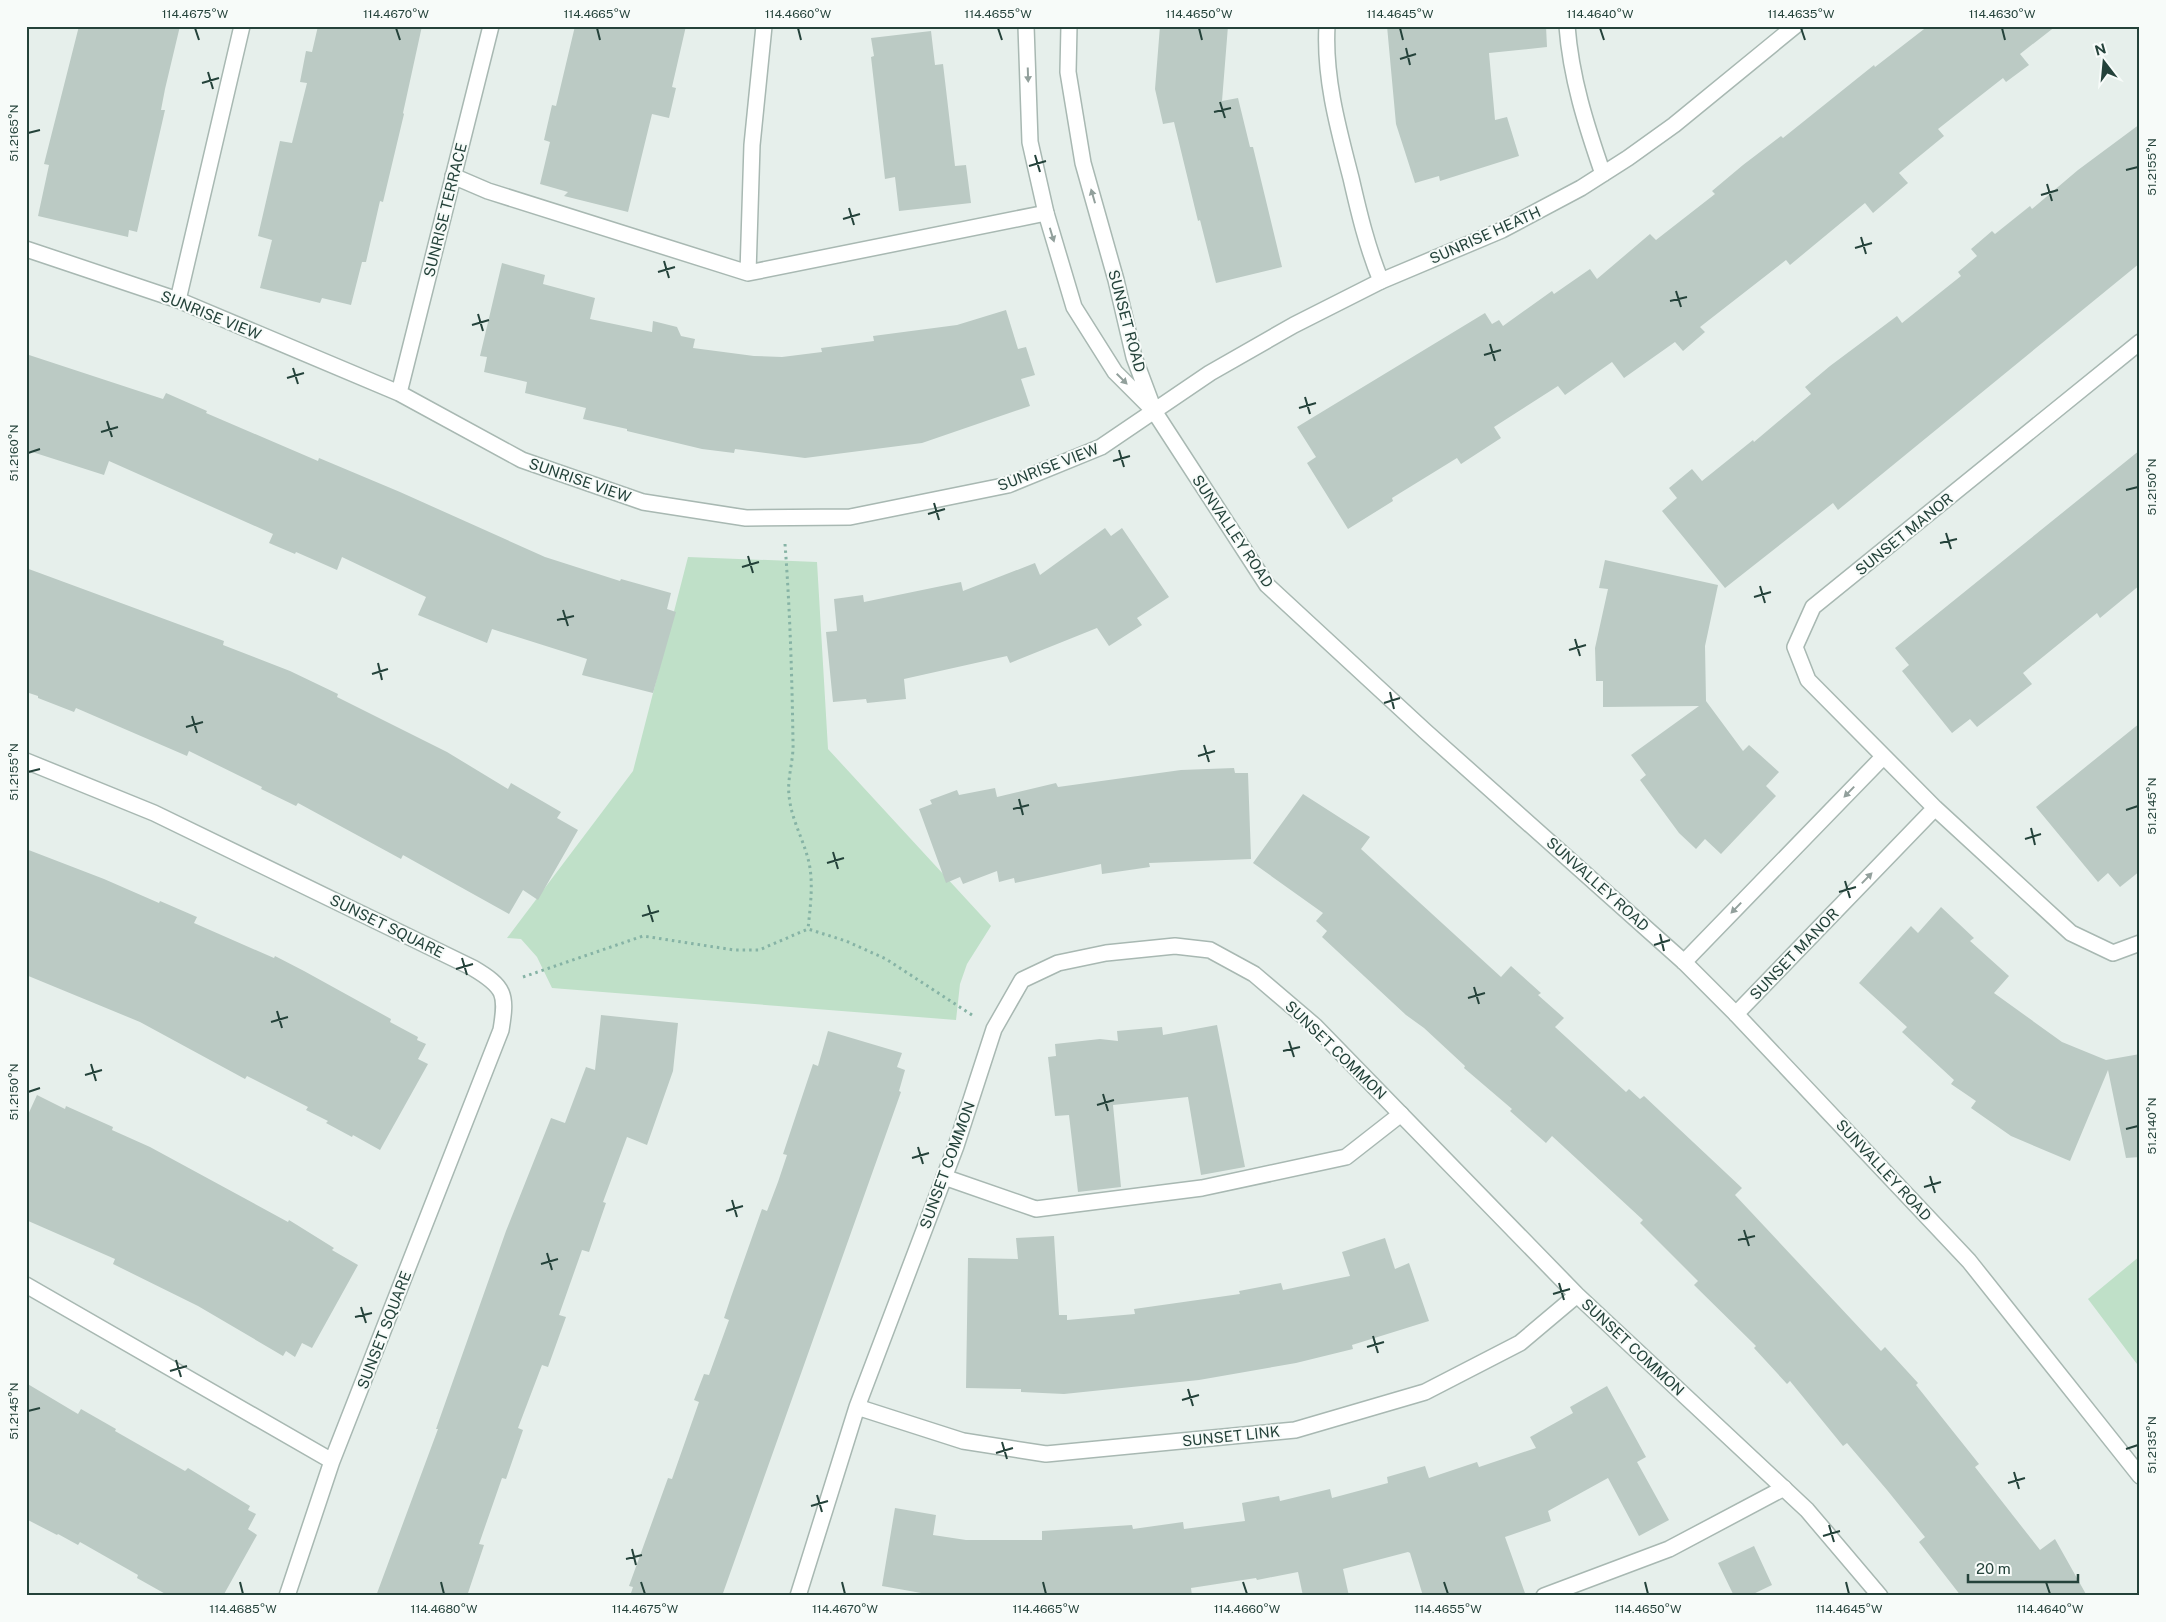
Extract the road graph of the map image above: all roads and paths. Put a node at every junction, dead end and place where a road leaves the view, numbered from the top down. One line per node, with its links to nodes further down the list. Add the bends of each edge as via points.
1 (242, 26): 15 (street)
2 (491, 26): 10 (street, SUNRISE TERRACE)
3 (764, 26): 13 (street, via 752,145)
4 (1026, 26): 11 (street, SUNSET ROAD, one-way to 11, via 1030,142)
5 (1069, 26): 18 (street, SUNSET ROAD, one-way to 5, via 1134,357 1083,163 1068,72)
6 (1327, 26): 14 (street, via 1326,50 1337,123 1369,253)
7 (1567, 26): 9 (street, via 1569,54 1581,111)
8 (1795, 26): 9 (street, SUNRISE HEATH, via 1674,125)
9 (1602, 174): 14 (street, SUNRISE HEATH, via 1502,230)
10 (453, 176): 13 (street, via 488,191); 17 (street, SUNRISE TERRACE)
11 (1046, 213): 13 (street); 18 (street, SUNSET ROAD, one-way to 18, via 1074,307 1115,372)
12 (26, 249): 15 (street, SUNRISE VIEW)
13 (748, 273)
14 (1381, 281): 18 (street, SUNRISE HEATH, via 1254,347)
15 (178, 300): 17 (street, SUNRISE VIEW)
16 (2140, 342): 20 (street, SUNSET MANOR, via 1813,607 1795,647 1808,680)
17 (399, 393): 19 (street, SUNRISE VIEW, via 522,460 644,502 746,518)
18 (1154, 411): 19 (street, SUNRISE VIEW, via 1101,447 1008,485 850,517); 25 (street, SUNVALLEY ROAD, via 1267,585)
19 (782, 518): 23 (path, via 790,602 793,715 794,755 789,793 792,816 810,869)
20 (1883, 757): 22 (street, SUNSET MANOR); 25 (street, one-way to 25)
21 (26, 761): 26 (street, SUNSET SQUARE, via 154,813 474,968)
22 (1935, 808): 24 (street, SUNSET MANOR, via 2071,933 2114,953); 27 (street, SUNSET MANOR, one-way to 22)
23 (808, 929): 26 (path, via 759,950 734,950 643,936); 28 (path, via 886,959)
24 (2140, 943)
25 (1684, 962): 27 (street, SUNVALLEY ROAD)
26 (499, 985): 34 (street, SUNSET SQUARE, via 504,1011 501,1030)
27 (1736, 1014): 35 (street, SUNVALLEY ROAD, via 1969,1260)
28 (994, 1029): 29 (street, SUNSET COMMON, via 1022,980 1058,962 1175,946 1210,950 1254,974 1315,1026); 30 (street, SUNSET COMMON)
29 (1401, 1114): 30 (street, via 1346,1157 1202,1188 1036,1209); 32 (street, SUNSET COMMON)
30 (944, 1177): 33 (street, SUNSET COMMON)
31 (26, 1285): 34 (street)
32 (1577, 1295): 33 (street, SUNSET LINK, via 1520,1343 1425,1392 1295,1430 1046,1454 963,1441); 36 (street, SUNSET COMMON)
33 (857, 1407): 38 (street, SUNSET COMMON)
34 (332, 1461): 37 (street, SUNSET SQUARE)
35 (2140, 1476)
36 (1784, 1488): 39 (street, via 1669,1549); 40 (street, SUNSET COMMON, via 1807,1510)
37 (287, 1596)
38 (798, 1596)
39 (1544, 1596)
40 (1880, 1596)

